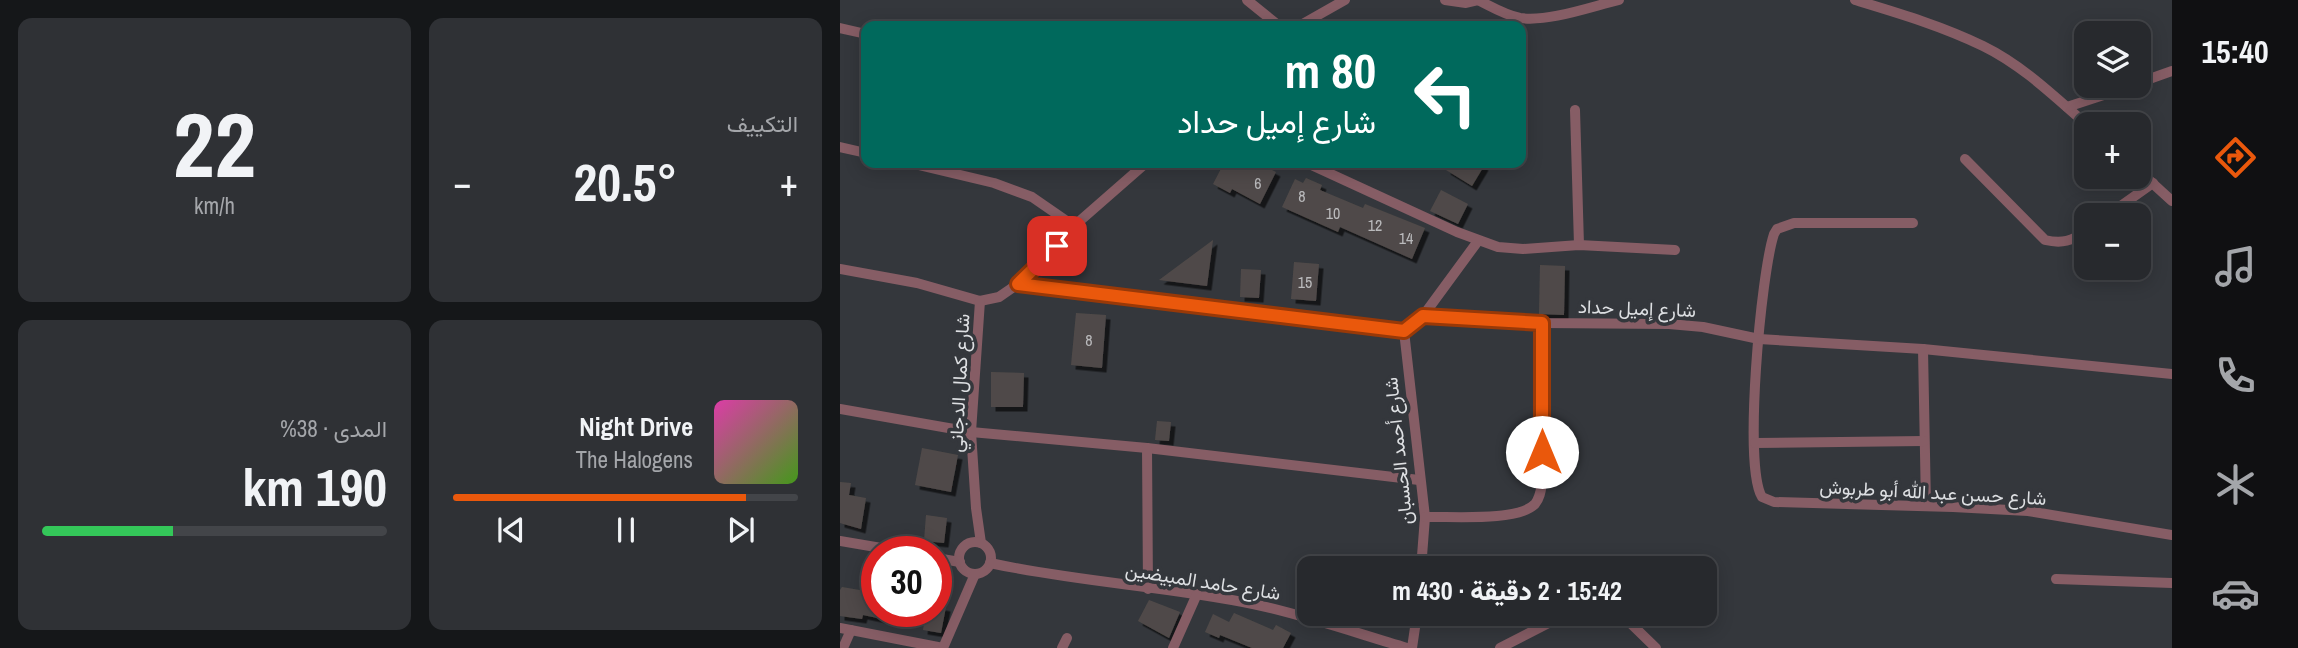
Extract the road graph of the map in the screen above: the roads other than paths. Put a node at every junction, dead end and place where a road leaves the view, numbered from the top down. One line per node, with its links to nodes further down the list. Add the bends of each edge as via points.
1 (1247, 0): 7 (street)
2 (1345, 0): 8 (street)
3 (1445, 0): 4 (street)
4 (1478, 0): 5 (street, via 1521,18 1543,18)
5 (1619, 0)
6 (1855, 0): 14 (street, via 1913,17 1983,46)
7 (1273, 21)
8 (1312, 21)
9 (840, 28): 10 (street)
10 (861, 33)
11 (2172, 71): 12 (street)
12 (2151, 78)
13 (2094, 98): 14 (street)
14 (2067, 107): 16 (street)
15 (1575, 110): 30 (street)
16 (2074, 113)
17 (840, 147): 18 (street)
18 (861, 152)
19 (1965, 159): 28 (street, via 2045,240 2064,243)
20 (945, 168): 27 (street, via 1032,197)
21 (1140, 168): 27 (street)
22 (1318, 168): 29 (street)
23 (2153, 183): 24 (street); 25 (street)
24 (2172, 201)
25 (2125, 203)
26 (1913, 223): 38 (street, via 1794,223 1777,229)
27 (1074, 226): 33 (street)
28 (2074, 239)
29 (1478, 241): 30 (street, via 1523,249); 35 (street)
30 (1579, 246): 31 (street)
31 (1675, 250)
32 (840, 269): 34 (street, via 917,283)
33 (1018, 284): 34 (street, via 999,297); 37 (street)
34 (980, 302): 42 (street, شارع كمال الدجاني)
35 (1423, 316): 36 (street, شارع إميل حداد); 37 (street)
36 (1542, 323): 38 (street, شارع إميل حداد, via 1669,324); 48 (street, via 1542,478 1536,503 1518,513)
37 (1404, 331): 46 (street, شارع أحمد الحسبان)
38 (1759, 339): 39 (street, شارع إميل حداد); 44 (street)
39 (1923, 349): 40 (street, شارع إميل حداد); 43 (street)
40 (2172, 374)
41 (840, 409): 42 (street)
42 (971, 432): 45 (street); 51 (street, شارع كمال الدجاني)
43 (1924, 441): 44 (street); 47 (street)
44 (1755, 443): 47 (street, شارع حسن عبد الله أبو طربوش, via 1758,491 1774,502)
45 (1146, 448): 46 (street); 60 (street)
46 (1419, 480): 48 (street, شارع أحمد الحسبان)
47 (1926, 506): 49 (street, شارع حسن عبد الله أبو طربوش, via 2028,511)
48 (1425, 517): 53 (street, شارع أحمد الحسبان)
49 (2172, 535)
50 (840, 541): 52 (street)
51 (975, 543): 55 (street, via 962,548); 56 (street, via 990,551)
52 (861, 545)
53 (1422, 556)
54 (952, 561): 55 (street)
55 (960, 562): 57 (street)
56 (990, 563): 57 (street); 60 (street, شارع حامد المبيضين)
57 (975, 574): 67 (street)
58 (2056, 579): 59 (street)
59 (2172, 583)
60 (1148, 589): 61 (street, شارع حامد المبيضين)
61 (1197, 594): 68 (street); 69 (street, شارع حامد المبيضين, via 1271,609)
62 (1415, 626): 69 (street)
63 (1543, 626): 70 (street)
64 (1633, 626): 71 (street)
65 (846, 629): 66 (street); 67 (street)
66 (843, 648)
67 (943, 648)
68 (1173, 648)
69 (1409, 648)
70 (1500, 648)
71 (1656, 648)

